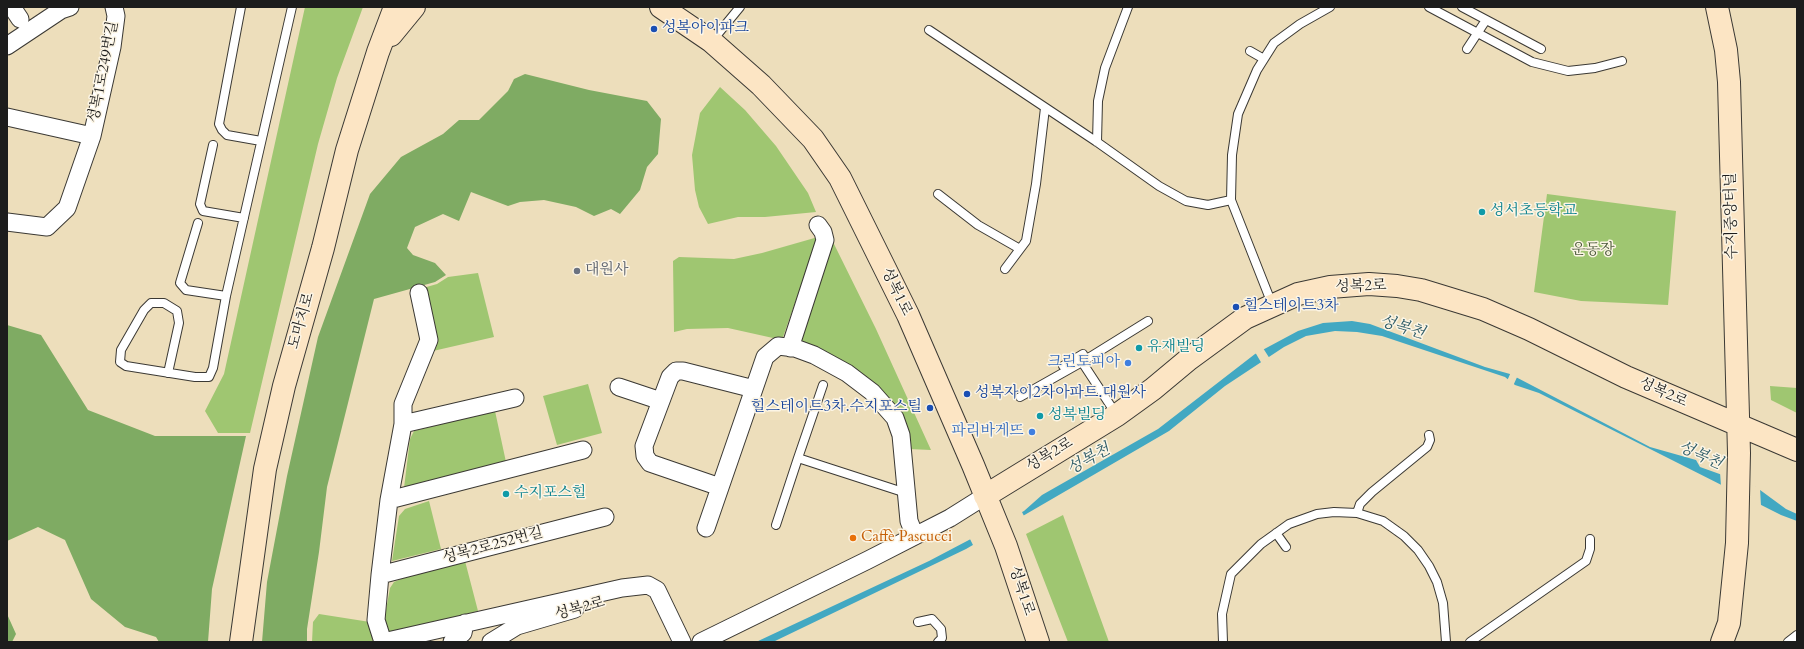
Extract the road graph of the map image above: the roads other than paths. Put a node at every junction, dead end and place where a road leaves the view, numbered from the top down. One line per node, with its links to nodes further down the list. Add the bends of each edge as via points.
1 (70, 7): 19 (street)
2 (114, 7): 28 (street, 성복1로249번길, via 116,16 112,47)
3 (241, 7): 29 (lane, via 219,124 228,135)
4 (292, 7): 29 (lane)
5 (380, 7): 22 (street)
6 (395, 7): 22 (street, 도마치로)
7 (414, 7): 22 (street)
8 (660, 7): 18 (street, 성복1로)
9 (740, 7): 18 (lane)
10 (1128, 7): 30 (lane, via 1104,68 1098,101)
11 (1330, 7): 24 (lane, via 1274,43)
12 (1429, 7): 17 (lane)
13 (1462, 7): 15 (lane)
14 (1717, 7): 57 (street, 수지중앙터널, via 1726,50 1729,82)
15 (1486, 20): 17 (lane); 21 (lane)
16 (929, 30): 26 (lane)
17 (1478, 32): 20 (lane); 25 (lane, via 1532,62 1568,71)
18 (712, 41): 65 (street, 성복1로, via 761,85 813,139 840,178 908,315)
19 (7, 46)
20 (1467, 49)
21 (1541, 49)
22 (378, 52): 79 (street, 도마치로, via 347,150 323,248 284,386 265,469)
23 (1250, 52): 24 (lane)
24 (1264, 59): 33 (lane, via 1238,114 1232,155)
25 (1622, 61)
26 (1045, 108): 30 (lane); 38 (lane, via 1026,241)
27 (7, 117): 28 (street, 성복1로249번길)
28 (92, 136): 35 (street, 성복1로249번길, via 67,208 47,227)
29 (261, 141): 34 (lane)
30 (1097, 142): 33 (lane, via 1159,186 1186,201 1208,205)
31 (213, 145): 34 (lane, via 200,204 203,211)
32 (938, 194): 38 (lane, via 978,225)
33 (1231, 200): 42 (lane)
34 (244, 218): 41 (lane)
35 (7, 222)
36 (198, 222): 41 (lane, via 180,283 191,292)
37 (818, 225): 44 (street, via 825,240)
38 (1020, 248): 39 (lane)
39 (1005, 269)
40 (419, 293): 56 (street, via 429,340 403,404)
41 (226, 296): 48 (lane, via 213,368 208,377)
42 (1272, 305): 55 (street, 성복2로, via 1222,334); 57 (street, 성복2로, via 1298,294 1330,287 1369,284 1421,290 1484,309 1626,377)
43 (1148, 321): 46 (lane)
44 (790, 348): 51 (street, via 778,346 765,357); 63 (street, via 814,355 848,373 872,392 895,418 901,435)
45 (1094, 348): 46 (lane)
46 (1080, 359): 47 (lane); 52 (lane); 55 (lane)
47 (1063, 366)
48 (168, 373): 48 (lane, via 126,366 120,362 121,350 138,318 151,303 164,303 177,311 179,324)
49 (823, 385): 61 (lane)
50 (619, 387): 54 (street)
51 (754, 389): 54 (street, via 676,371 670,377); 62 (street)
52 (1020, 397)
53 (515, 398): 56 (street)
54 (661, 401): 62 (street, via 644,446 645,456 650,463)
55 (1117, 415): 65 (street, 성복2로)
56 (403, 424): 64 (street)
57 (1738, 426): 60 (street, 성복2로); 90 (street, 수지중앙터널, via 1737,531 1729,623)
58 (1429, 435): 66 (lane, via 1427,447 1372,492 1360,504)
59 (583, 450): 64 (street)
60 (1797, 450)
61 (798, 458): 63 (lane); 68 (lane)
62 (720, 487): 69 (street)
63 (906, 493): 71 (street, via 909,521)
64 (389, 500): 74 (street)
65 (989, 504): 71 (street, 성복2로); 86 (street, 성복1로)
66 (1357, 514): 70 (lane, via 1317,514 1301,518); 88 (lane, via 1383,522 1404,536 1418,550 1437,582 1443,603)
67 (605, 517): 74 (street, 성복2로252번길)
68 (776, 525)
69 (706, 528)
70 (1276, 533): 73 (lane); 87 (lane, via 1246,558 1232,574 1222,614)
71 (915, 536): 84 (street, 성복2로)
72 (1590, 539): 89 (lane, via 1586,561)
73 (1286, 548)
74 (380, 575): 80 (street, via 376,620)
75 (622, 588): 77 (street); 82 (street, 성복2로, via 612,600 517,626); 83 (street, 성복2로, via 648,585 657,590)
76 (918, 622): 85 (lane, via 932,618 941,629 942,638)
77 (465, 623): 80 (street); 81 (street, via 463,633)
78 (1797, 635): 91 (lane)
79 (241, 642)
80 (383, 642)
81 (452, 642)
82 (491, 642)
83 (682, 642)
84 (701, 642)
85 (938, 642)
86 (1038, 642)
87 (1223, 642)
88 (1446, 642)
89 (1470, 642)
90 (1722, 642)
91 (1788, 642)

